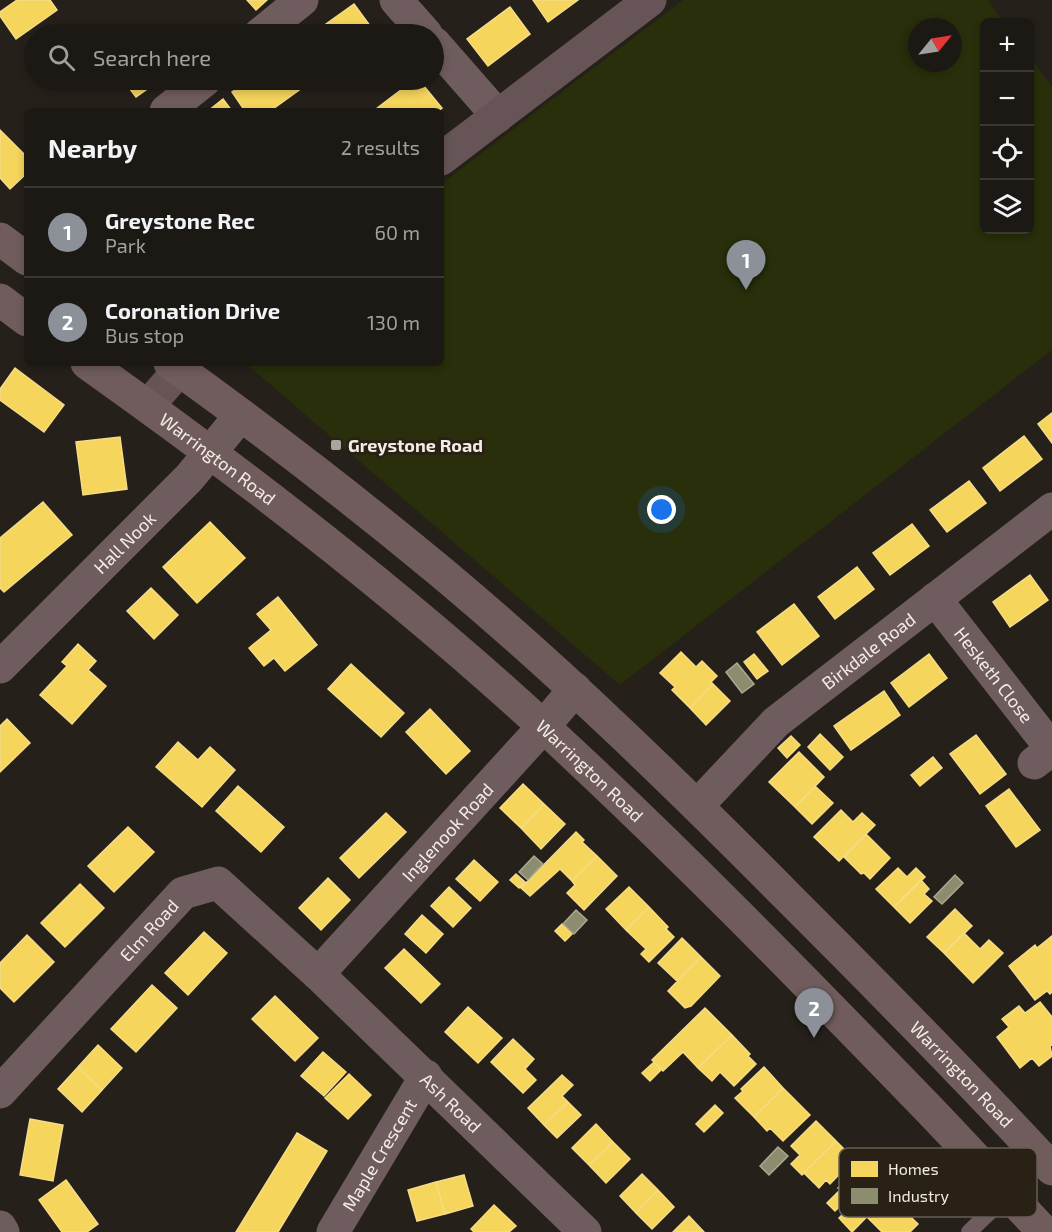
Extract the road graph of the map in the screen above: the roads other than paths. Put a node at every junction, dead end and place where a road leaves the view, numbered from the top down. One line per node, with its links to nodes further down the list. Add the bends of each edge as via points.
1 (302, 0): 4 (street)
2 (396, 0): 5 (street)
3 (650, 0): 9 (street)
4 (272, 24)
5 (417, 24)
6 (444, 54): 9 (street)
7 (192, 90): 8 (street)
8 (170, 108)
9 (498, 116): 10 (street)
10 (444, 157)
11 (0, 239): 12 (main road)
12 (24, 257)
13 (0, 300): 14 (main road)
14 (24, 318)
15 (91, 366): 18 (main road, Warrington Road)
16 (177, 366): 18 (street)
17 (179, 366): 19 (main road, Warrington Road)
18 (148, 406): 20 (main road, Warrington Road)
19 (241, 415): 20 (street, Hall Nook); 24 (main road, Warrington Road, via 356,502)
20 (211, 452): 23 (street, Hall Nook); 25 (main road, Warrington Road, via 337,549)
21 (1052, 509): 22 (street, Birkdale Road)
22 (935, 599): 26 (street, Hesketh Close, via 1052,749); 27 (street, Birkdale Road, via 776,722)
23 (0, 666)
24 (575, 689): 25 (street, Inglenook Road); 27 (main road, Warrington Road)
25 (543, 726): 28 (street, Inglenook Road); 31 (main road, Warrington Road, via 702,879)
26 (1034, 763)
27 (697, 806): 32 (main road, Warrington Road)
28 (318, 974): 29 (street, Ash Road); 30 (street, Elm Road, via 218,884 183,893)
29 (426, 1076): 39 (street, Maple Crescent); 40 (street, Ash Road)
30 (0, 1092)
31 (964, 1148)
32 (1033, 1148)
33 (1037, 1152): 34 (main road, Warrington Road)
34 (1048, 1164)
35 (985, 1217): 41 (lane)
36 (1030, 1217): 42 (main road, Warrington Road)
37 (0, 1227): 38 (street)
38 (3, 1232)
39 (333, 1232)
40 (585, 1232)
41 (969, 1232)
42 (1044, 1232)

